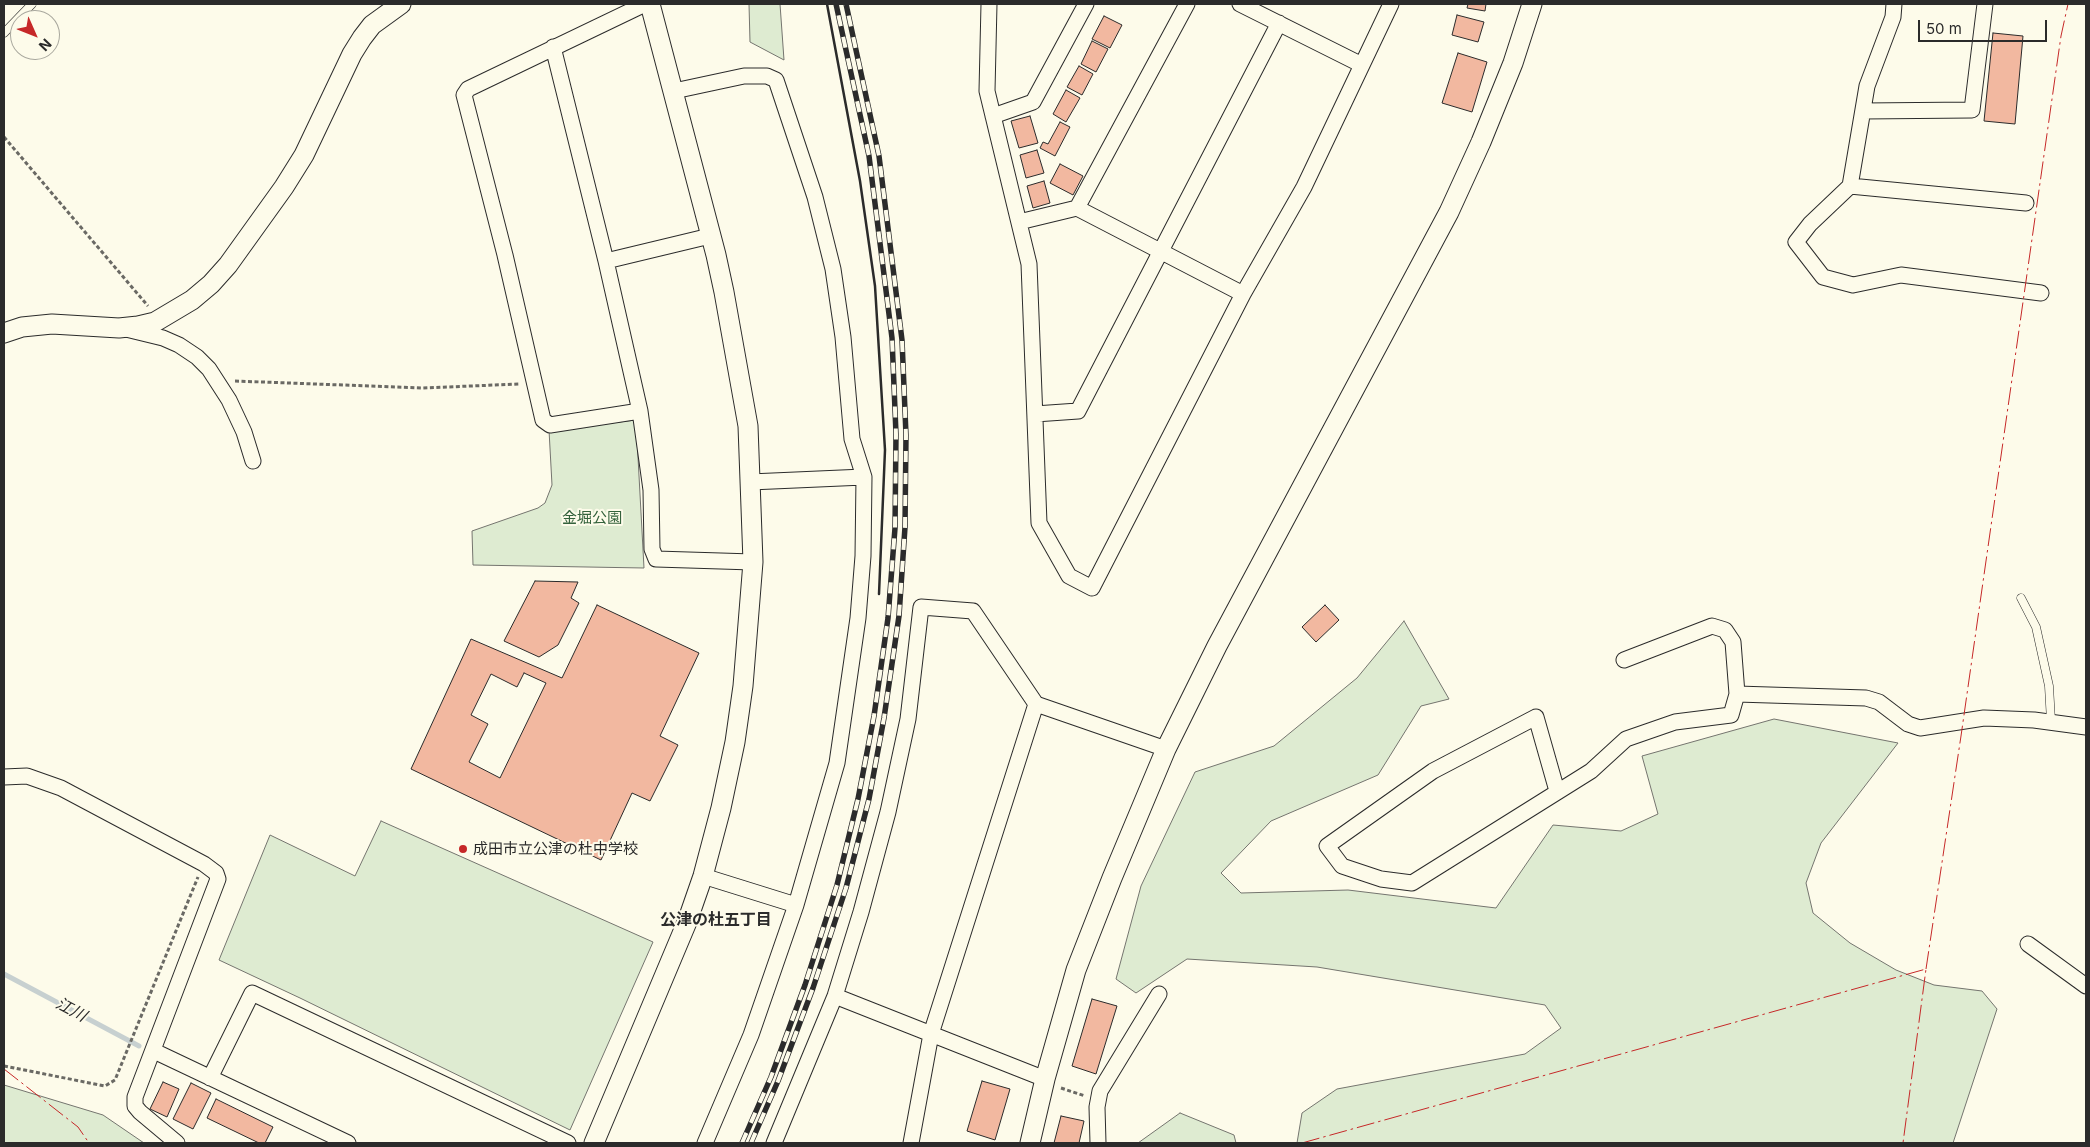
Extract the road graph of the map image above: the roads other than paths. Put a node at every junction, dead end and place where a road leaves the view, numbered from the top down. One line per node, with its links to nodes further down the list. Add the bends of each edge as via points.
1 (32, 4): 14 (lane)
2 (401, 4): 29 (street, via 372,25 362,38 304,154 249,237 211,284 160,319)
3 (645, 4): 15 (street)
4 (650, 4): 17 (street)
5 (989, 4): 19 (street, via 987,91)
6 (1086, 4): 19 (street, via 1032,102)
7 (1187, 4): 22 (street)
8 (1240, 4): 13 (street)
9 (1391, 4): 16 (street)
10 (1532, 4): 43 (street, via 1485,134 1449,212 1217,646)
11 (1894, 4): 18 (street, via 1893,17 1867,86)
12 (1985, 4): 18 (street, via 1972,110)
13 (1279, 23): 16 (street); 25 (street)
14 (4, 33)
15 (553, 47): 26 (street); 31 (street, via 468,88 465,102 543,420 550,425)
16 (1362, 65): 27 (street, via 1304,187)
17 (674, 91): 24 (street); 34 (street, via 744,76 767,76 776,80 815,197 833,269 852,439)
18 (1863, 111): 20 (street)
19 (993, 116): 23 (street)
20 (1850, 186): 21 (street); 28 (street, via 1796,242 1823,277 1853,284 1901,275)
21 (2026, 203)
22 (1078, 208): 23 (street); 25 (street)
23 (1019, 222): 32 (street, via 1029,264)
24 (710, 236): 26 (street); 35 (street, via 724,292 748,426)
25 (1160, 252): 27 (street); 32 (street, via 1078,411)
26 (606, 261): 31 (street)
27 (1243, 294): 32 (street, via 1092,588 1070,576 1039,523)
28 (2041, 294)
29 (119, 328): 30 (street, via 52,324 22,327); 33 (street, via 163,338 197,357 229,400)
30 (4, 333)
31 (640, 411): 36 (street, via 651,490 652,549 656,559)
32 (1035, 414)
33 (253, 461)
34 (864, 477): 35 (street); 47 (street, via 858,618 837,763)
35 (750, 482): 36 (street)
36 (753, 562): 46 (street, via 735,742)
37 (2020, 598): 41 (lane, via 2036,627 2049,686)
38 (1624, 660): 39 (street, via 1712,626 1725,630 1734,642)
39 (1737, 694): 41 (street, via 1866,698 1879,702 1908,724 1920,728 1984,718); 45 (street, via 1731,715 1675,722 1626,739 1591,771)
40 (1036, 704): 43 (street); 51 (street, via 973,611 921,607 908,719 888,812); 52 (street)
41 (2051, 721): 42 (street)
42 (2086, 727)
43 (1166, 749): 55 (street, via 1076,970)
44 (4, 777): 53 (street, via 27,776 61,788 216,873 218,880)
45 (1557, 791): 45 (street, via 1412,884 1381,879 1342,866 1327,846 1433,772 1536,717)
46 (702, 876): 47 (street); 59 (street, via 687,922)
47 (796, 905): 60 (street, via 751,1035)
48 (2028, 944): 49 (street)
49 (2086, 986)
50 (1159, 994): 64 (street, via 1097,1100)
51 (835, 996): 52 (street); 61 (street)
52 (931, 1034): 55 (street); 62 (street)
53 (154, 1051): 54 (street); 56 (street, via 134,1106)
54 (210, 1078): 57 (street); 58 (street, via 252,994)
55 (1053, 1084): 63 (street)
56 (177, 1143)
57 (348, 1143)
58 (568, 1143)
59 (594, 1143)
60 (705, 1143)
61 (774, 1143)
62 (911, 1143)
63 (1030, 1143)
64 (1098, 1143)

